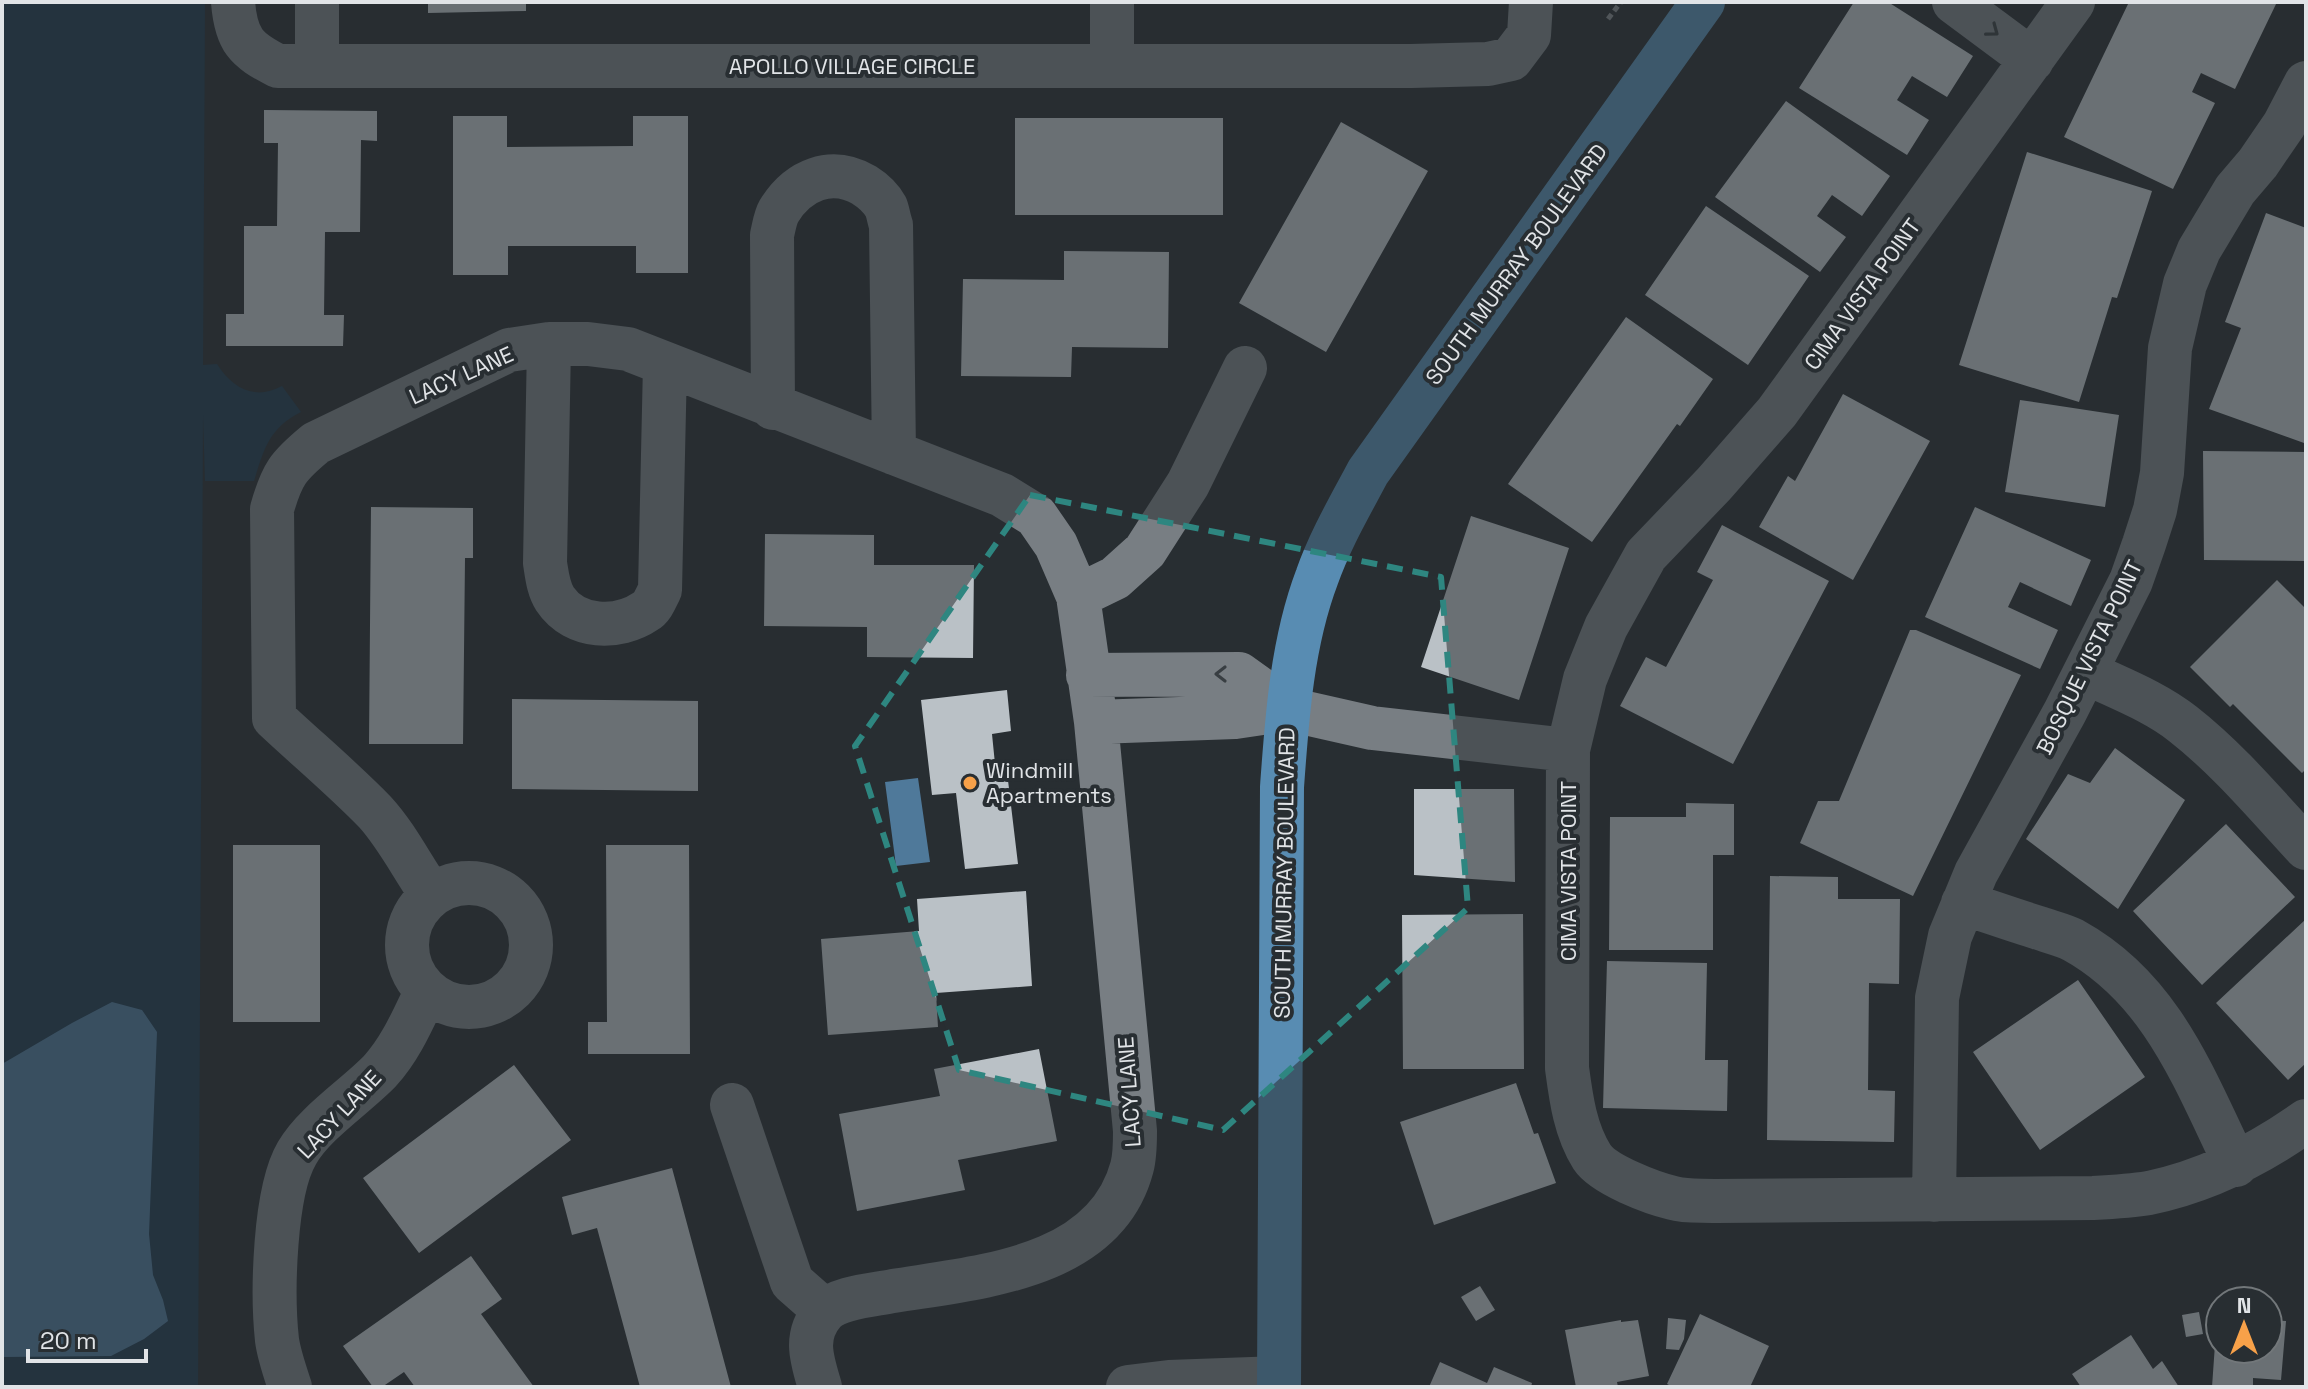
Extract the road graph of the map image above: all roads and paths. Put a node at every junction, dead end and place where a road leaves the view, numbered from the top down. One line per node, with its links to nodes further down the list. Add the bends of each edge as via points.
1 (233, 2): 11 (street, APOLLO VILLAGE CIRCLE, via 235,24 251,52 278,66)
2 (317, 2): 11 (street)
3 (1112, 2): 12 (street)
4 (1531, 2): 12 (street, APOLLO VILLAGE CIRCLE, via 1529,35 1511,59 1488,64)
5 (1621, 2): 9 (path)
6 (1703, 2): 22 (main road, SOUTH MURRAY BOULEVARD, via 1368,472 1317,577)
7 (1954, 2): 10 (street, one-way to 10)
8 (2060, 7): 10 (street, CIMA VISTA POINT)
9 (1608, 19)
10 (2032, 60): 24 (street, CIMA VISTA POINT, via 1777,412 1646,555 1606,627 1585,679)
11 (317, 66): 12 (street, APOLLO VILLAGE CIRCLE)
12 (1112, 66)
13 (2306, 83): 20 (street, BOSQUE VISTA POINT, via 2284,125 2216,220 2185,284 2170,348 2155,510 2131,581)
14 (549, 344): 15 (street, LACY LANE, via 628,349); 15 (street, via 545,563 556,600 587,623 627,620 649,610 660,590); 26 (street, LACY LANE, via 509,350 316,443 293,462 272,509 274,718 375,813)
15 (665, 364): 17 (street, LACY LANE)
16 (1245, 368): 19 (street, via 1188,484 1145,551 1115,578)
17 (773, 408): 18 (street, LACY LANE); 18 (street, via 772,235 777,213 806,183 839,175 872,190 886,206 891,225)
18 (894, 453): 19 (street, LACY LANE, via 1002,495 1036,516 1056,545)
19 (1078, 596): 21 (street, LACY LANE)
20 (2085, 672): 25 (street, via 2183,724); 27 (street, BOSQUE VISTA POINT)
21 (1088, 675): 22 (street, one-way to 21, via 1239,674); 23 (street, LACY LANE)
22 (1288, 709): 23 (street, via 1235,717); 24 (street, via 1372,728); 34 (main road, SOUTH MURRAY BOULEVARD, via 1282,787)
23 (1096, 722): 33 (street, LACY LANE, via 1135,1131 1133,1165 1124,1192 1104,1220 1052,1255 984,1276 852,1298)
24 (1568, 750): 32 (street, CIMA VISTA POINT, via 1567,1068 1580,1131 1593,1159 1649,1191 1675,1199)
25 (2306, 848)
26 (431, 894): 28 (street, via 409,924 406,938 409,967); 28 (street, via 451,884 493,887 523,912 530,959 514,989 485,1006 454,1006)
27 (1963, 903): 31 (street, via 2070,939 2109,962 2136,987 2184,1057); 32 (street, BOSQUE VISTA POINT, via 1937,998)
28 (426, 992): 35 (street, LACY LANE, via 403,1040 381,1070 298,1151 286,1178 275,1293 278,1341)
29 (732, 1105): 33 (street, via 792,1282)
30 (2306, 1121): 31 (street, CIMA VISTA POINT)
31 (2236, 1165): 32 (street, CIMA VISTA POINT, via 2147,1193)
32 (1934, 1200)
33 (825, 1311): 36 (street, via 813,1330 810,1352)
34 (1278, 1382): 37 (street)
35 (290, 1387)
36 (820, 1387)
37 (1128, 1387)

